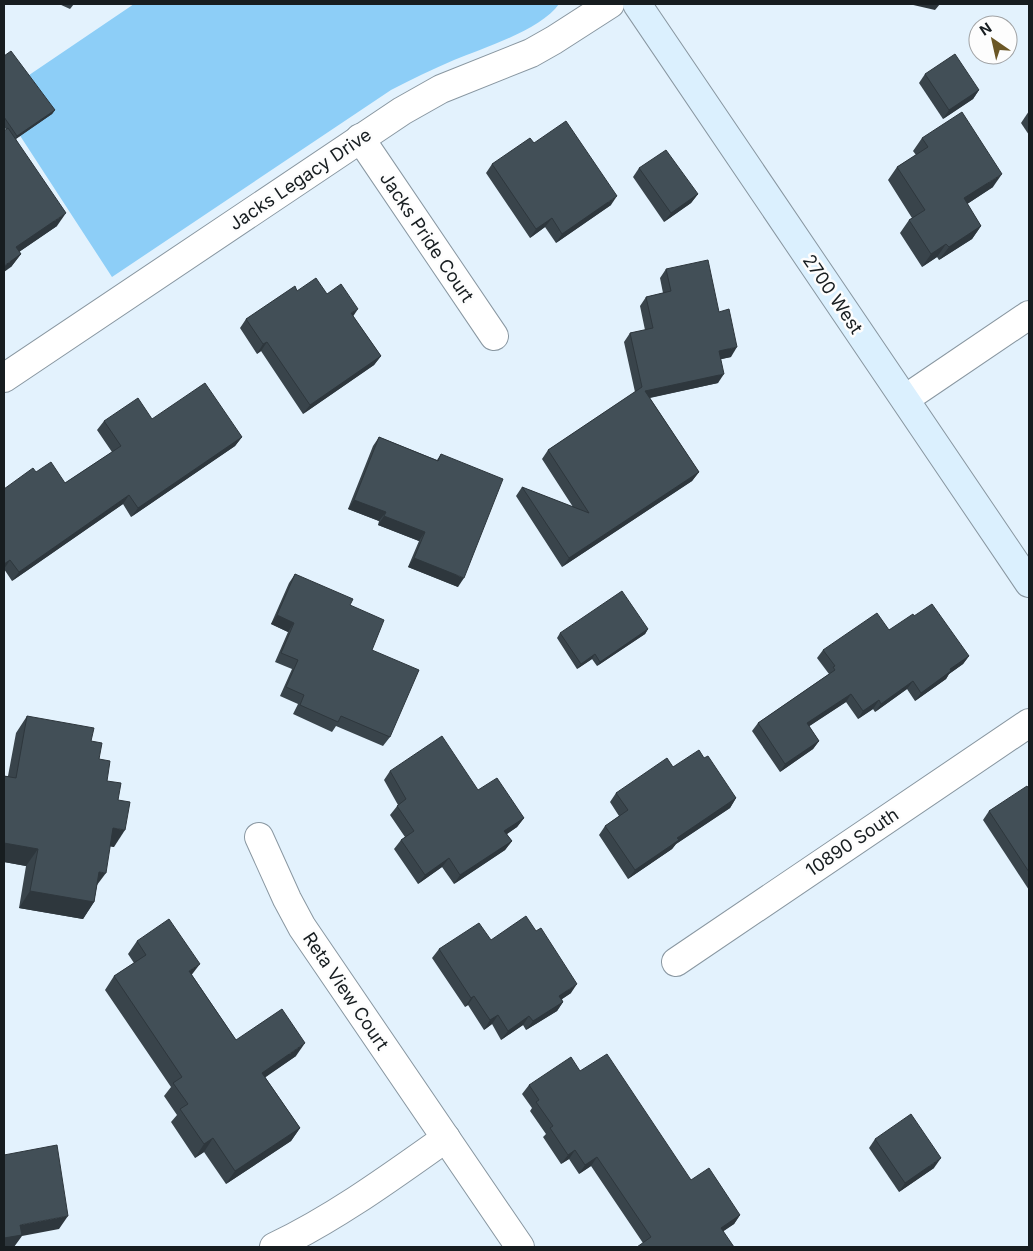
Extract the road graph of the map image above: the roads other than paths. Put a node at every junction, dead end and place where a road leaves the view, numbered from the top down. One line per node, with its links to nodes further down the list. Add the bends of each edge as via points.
1 (610, 4): 3 (street, Jacks Legacy Drive, via 531,53 441,89)
2 (637, 4): 7 (main road, 2700 West)
3 (360, 138): 5 (street, Jacks Pride Court); 6 (street, Jacks Legacy Drive)
4 (1029, 316): 7 (street)
5 (494, 336)
6 (4, 378)
7 (905, 399): 8 (main road, 2700 West)
8 (1029, 583)
9 (1029, 723): 11 (street, 10890 South)
10 (260, 837): 12 (street, Reta View Court, via 302,927)
11 (676, 962)
12 (446, 1138): 13 (street, via 328,1217); 14 (street, Reta View Court)
13 (274, 1247)
14 (520, 1247)

